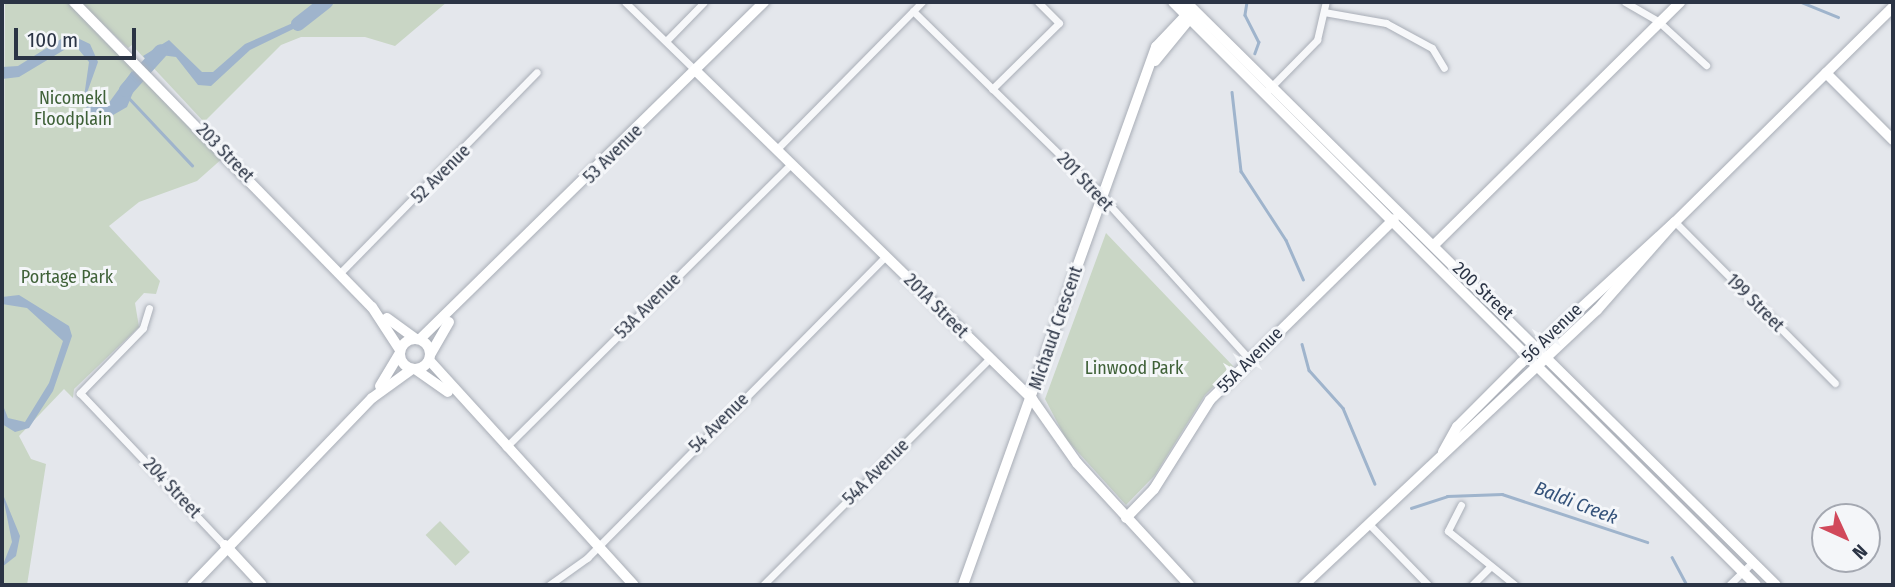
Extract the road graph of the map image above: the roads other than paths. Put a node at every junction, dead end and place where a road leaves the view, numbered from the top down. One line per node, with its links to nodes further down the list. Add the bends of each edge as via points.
1 (74, 2): 32 (main road, 203 Street)
2 (625, 2): 16 (street, 201A Street)
3 (704, 2): 16 (street)
4 (764, 2): 19 (main road, 53 Avenue)
5 (922, 2): 12 (street)
6 (1038, 2): 22 (street, via 1059,23)
7 (1173, 2): 13 (main road, 200 Street)
8 (1326, 2): 14 (street)
9 (1625, 2): 15 (street)
10 (1679, 2): 15 (main road)
11 (1892, 5): 21 (main road, 56 Avenue)
12 (913, 11): 22 (street, 201 Street); 25 (street)
13 (1189, 11): 23 (main road, 200 Street); 27 (main road, Michaud Crescent, via 1149,69)
14 (1324, 12): 18 (street, via 1386,23 1432,48); 23 (street, via 1317,40)
15 (1659, 22): 17 (street); 30 (main road)
16 (666, 41): 19 (street, 201A Street)
17 (1706, 65)
18 (1444, 68)
19 (696, 71): 25 (main road, 201A Street); 35 (main road, 53 Avenue)
20 (537, 72): 32 (street, 52 Avenue)
21 (1826, 73): 24 (main road); 29 (main road, 56 Avenue)
22 (992, 89): 27 (street, 201 Street)
23 (1269, 89): 28 (main road, 200 Street); 30 (main road, 200 Street)
24 (1893, 140)
25 (776, 150): 26 (main road, 201A Street)
26 (791, 164): 31 (main road, 201A Street); 52 (street, 53A Avenue)
27 (1104, 199): 45 (street, 201 Street); 50 (main road, Michaud Crescent)
28 (1394, 219): 41 (main road, 200 Street); 45 (main road, 55A Avenue)
29 (1673, 224): 33 (main road, 56 Avenue); 34 (main road, 56 Avenue); 48 (street, 199 Street)
30 (1434, 245): 39 (main road, 200 Street)
31 (886, 256): 44 (main road, 201A Street); 58 (street, 54 Avenue)
32 (340, 273): 36 (main road, 203 Street)
33 (1610, 278): 34 (main road); 39 (main road, 56 Avenue)
34 (1612, 295): 42 (main road, 56 Avenue)
35 (462, 305): 38 (main road, 53 Avenue); 43 (main road, 53 Avenue)
36 (372, 307): 38 (main road, 203 Street); 40 (main road, 203 Street)
37 (149, 308): 59 (street, 204 Street, via 144,326 80,393)
38 (418, 339): 40 (main road, 53 Avenue); 43 (main road)
39 (1540, 345): 41 (main road, 56 Avenue); 42 (main road, 200 Street)
40 (400, 352): 47 (main road, 203 Street); 49 (main road)
41 (1530, 355): 46 (main road, 200 Street); 53 (main road, 56 Avenue, via 1457,427)
42 (1550, 356): 46 (main road, 56 Avenue); 60 (main road, 200 Street)
43 (430, 357): 47 (main road); 51 (main road)
44 (989, 359): 50 (main road, 201A Street); 68 (street, 54A Avenue)
45 (1250, 360): 56 (main road, 55A Avenue, via 1210,400 1154,489)
46 (1540, 365): 53 (main road, 56 Avenue); 62 (main road, 200 Street)
47 (414, 369): 49 (main road); 51 (main road)
48 (1835, 383)
49 (372, 398): 54 (main road)
50 (1032, 399): 56 (main road, 201A Street, via 1056,438); 69 (main road, Michaud Crescent)
51 (460, 400): 52 (main road)
52 (506, 448): 58 (main road)
53 (1443, 452): 57 (main road, 56 Avenue)
54 (270, 504): 59 (main road); 59 (main road)
55 (1461, 505): 61 (street, via 1448,531)
56 (1126, 518): 70 (main road, 201A Street)
57 (1368, 523): 71 (main road, 56 Avenue); 72 (street)
58 (598, 546): 66 (street, 54 Avenue); 67 (main road)
59 (226, 547): 63 (main road); 64 (main road); 65 (main road, 204 Street)
60 (1753, 562): 62 (street); 77 (main road, 200 Street)
61 (1489, 568): 73 (street); 74 (street)
62 (1743, 572): 75 (street); 76 (main road, 200 Street)
63 (184, 585)
64 (192, 585)
65 (262, 585)
66 (549, 585)
67 (634, 585)
68 (763, 585)
69 (963, 585)
70 (1189, 585)
71 (1304, 585)
72 (1428, 585)
73 (1472, 585)
74 (1515, 585)
75 (1730, 585)
76 (1756, 585)
77 (1776, 585)

